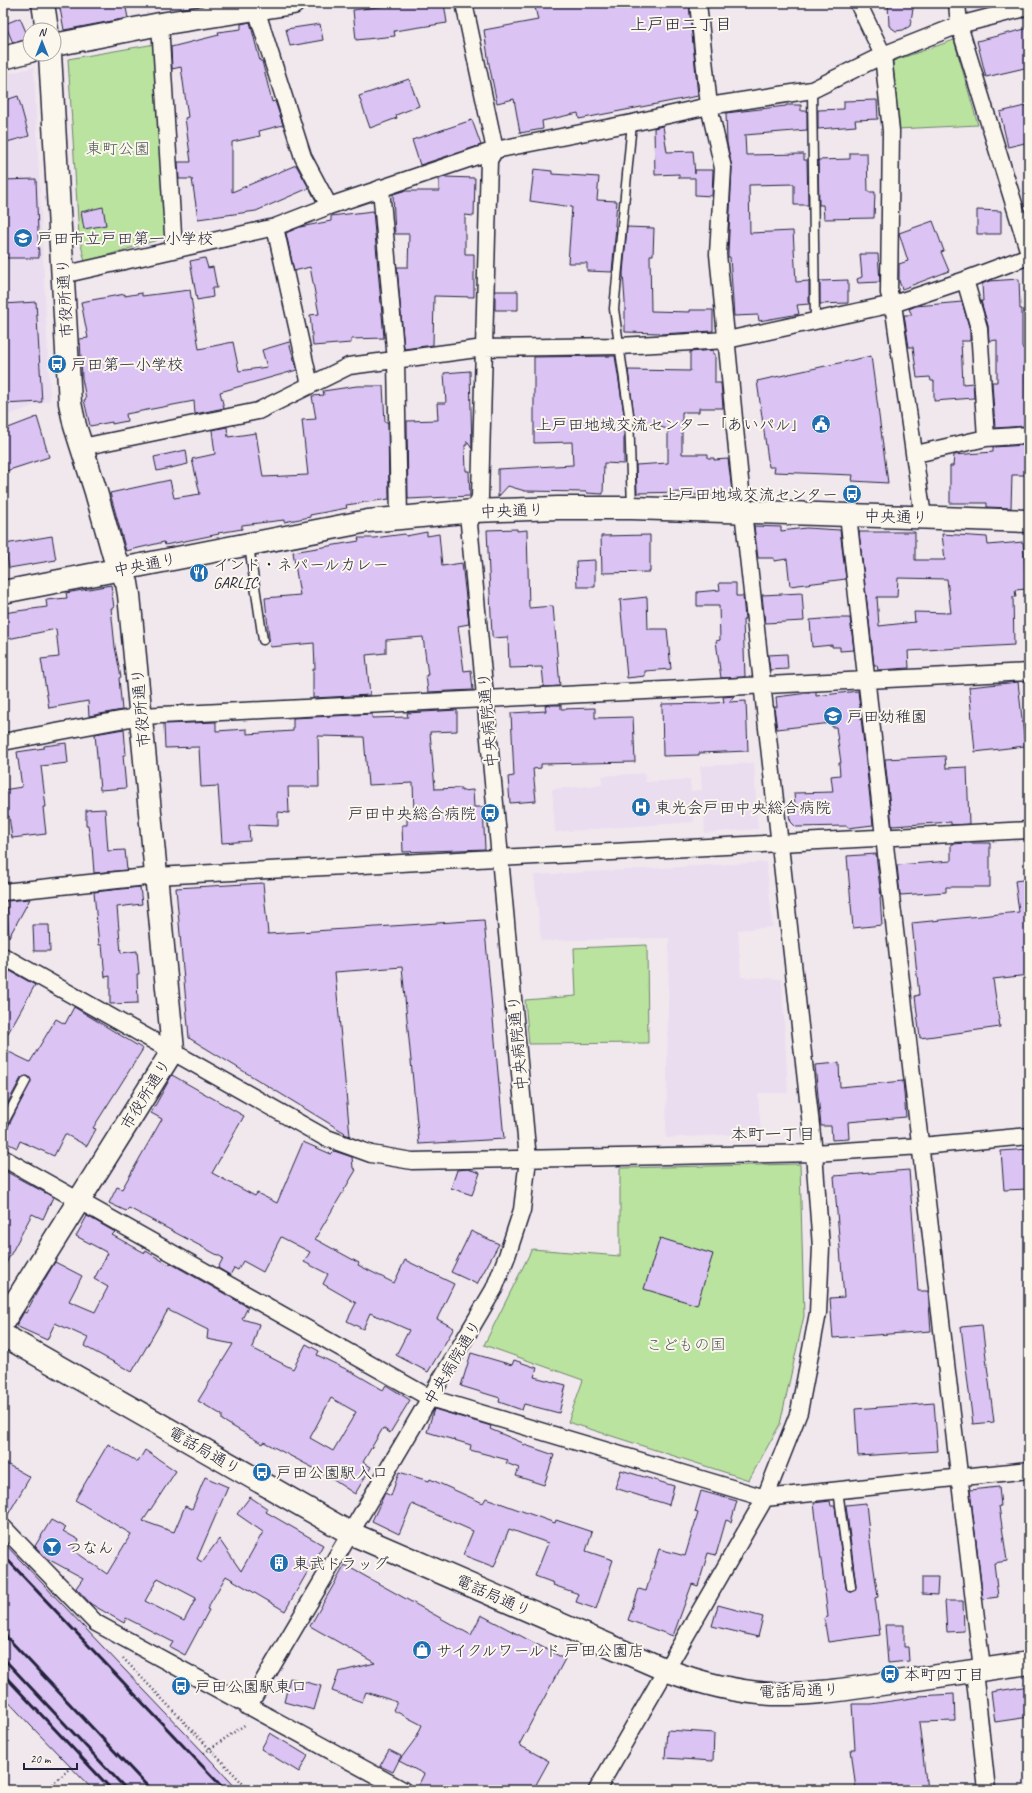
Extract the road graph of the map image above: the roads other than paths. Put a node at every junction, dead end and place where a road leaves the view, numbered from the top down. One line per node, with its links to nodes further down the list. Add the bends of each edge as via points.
1 (43, 3): 9 (street)
2 (293, 3): 7 (street)
3 (464, 3): 20 (street)
4 (698, 3): 18 (street)
5 (858, 3): 14 (street)
6 (957, 3): 11 (street)
7 (254, 6): 10 (street); 22 (street, via 303,157)
8 (1029, 7): 11 (street)
9 (46, 22)
10 (160, 24): 12 (street); 24 (street)
11 (959, 24): 14 (street); 25 (street)
12 (62, 43)
13 (22, 53): 15 (street)
14 (883, 55): 17 (street); 28 (street, via 891,131 889,293)
15 (3, 58)
16 (50, 62): 26 (street, 市役所通り)
17 (812, 90): 18 (street); 29 (lane)
18 (709, 106): 19 (street); 30 (street, via 723,168 718,254)
19 (632, 123): 20 (street); 31 (lane, via 614,309)
20 (495, 150): 21 (street); 32 (street, 中央病院通り, via 488,160)
21 (381, 188): 22 (street); 33 (street)
22 (329, 206): 23 (street)
23 (275, 227): 24 (street); 34 (street)
24 (174, 250): 26 (street)
25 (1029, 255): 27 (street)
26 (62, 275): 37 (street, 市役所通り, via 70,403)
27 (965, 280): 28 (street); 36 (street, via 979,328)
28 (893, 304): 29 (street); 38 (street)
29 (815, 320): 30 (street)
30 (727, 340): 31 (street); 41 (street)
31 (619, 346): 32 (street); 39 (lane, via 629,414)
32 (484, 348): 33 (street); 40 (street, 中央病院通り, via 480,497)
33 (396, 361): 34 (street, via 349,366); 43 (street)
34 (310, 385): 37 (street, via 258,411)
35 (1029, 434): 36 (street)
36 (986, 438): 38 (street)
37 (82, 447): 47 (street, 市役所通り)
38 (916, 454): 44 (street)
39 (632, 508): 40 (street, 中央通り); 41 (street, 中央通り)
40 (474, 511): 43 (street, 中央通り); 53 (street, 中央病院通り, via 469,524)
41 (743, 511): 42 (street, 中央通り); 52 (street)
42 (848, 515): 44 (street, 中央通り); 51 (street)
43 (399, 517): 46 (street, 中央通り)
44 (924, 517): 45 (street, 中央通り)
45 (1029, 521)
46 (248, 544): 47 (street, 中央通り); 49 (lane)
47 (119, 569): 48 (street, 中央通り); 54 (street, 市役所通り, via 129,595)
48 (3, 592)
49 (263, 640)
50 (1029, 672): 51 (street)
51 (866, 680): 52 (street); 57 (street)
52 (762, 686): 53 (street); 58 (street)
53 (485, 699): 54 (street); 59 (street, 中央病院通り)
54 (141, 716): 55 (street); 60 (street, 市役所通り)
55 (3, 742)
56 (1029, 830): 57 (street)
57 (884, 837): 58 (street); 67 (street)
58 (780, 842): 59 (street); 68 (street)
59 (500, 858): 60 (street); 70 (street, 中央病院通り)
60 (156, 876): 61 (street); 63 (street, 市役所通り)
61 (3, 892)
62 (3, 956): 63 (street)
63 (173, 1050): 70 (street, via 324,1137 371,1154 412,1161); 71 (street, 市役所通り)
64 (26, 1081): 65 (lane)
65 (3, 1124)
66 (1029, 1136): 67 (street)
67 (921, 1146): 68 (street); 76 (street)
68 (814, 1153): 70 (street); 78 (street, via 821,1247 818,1313 799,1412)
69 (3, 1158): 71 (street)
70 (528, 1159): 74 (street, 中央病院通り, via 522,1210 494,1289)
71 (78, 1201): 72 (street, 市役所通り); 74 (street)
72 (3, 1322)
73 (3, 1335): 80 (street, 電話局通り)
74 (430, 1398): 78 (street); 80 (street, 中央病院通り)
75 (1029, 1470): 76 (street)
76 (959, 1477): 77 (street); 84 (street)
77 (838, 1490): 78 (street); 81 (lane)
78 (765, 1498): 83 (street)
79 (3, 1527): 85 (street, via 96,1624)
80 (350, 1533): 83 (street, 電話局通り); 85 (street, 中央病院通り)
81 (852, 1587)
82 (1029, 1663): 84 (street, 電話局通り)
83 (666, 1670): 84 (street, 電話局通り, via 693,1680 728,1688 793,1694); 87 (street)
84 (978, 1670): 88 (street)
85 (248, 1714): 86 (street)
86 (403, 1790)
87 (597, 1790)
88 (987, 1790)

